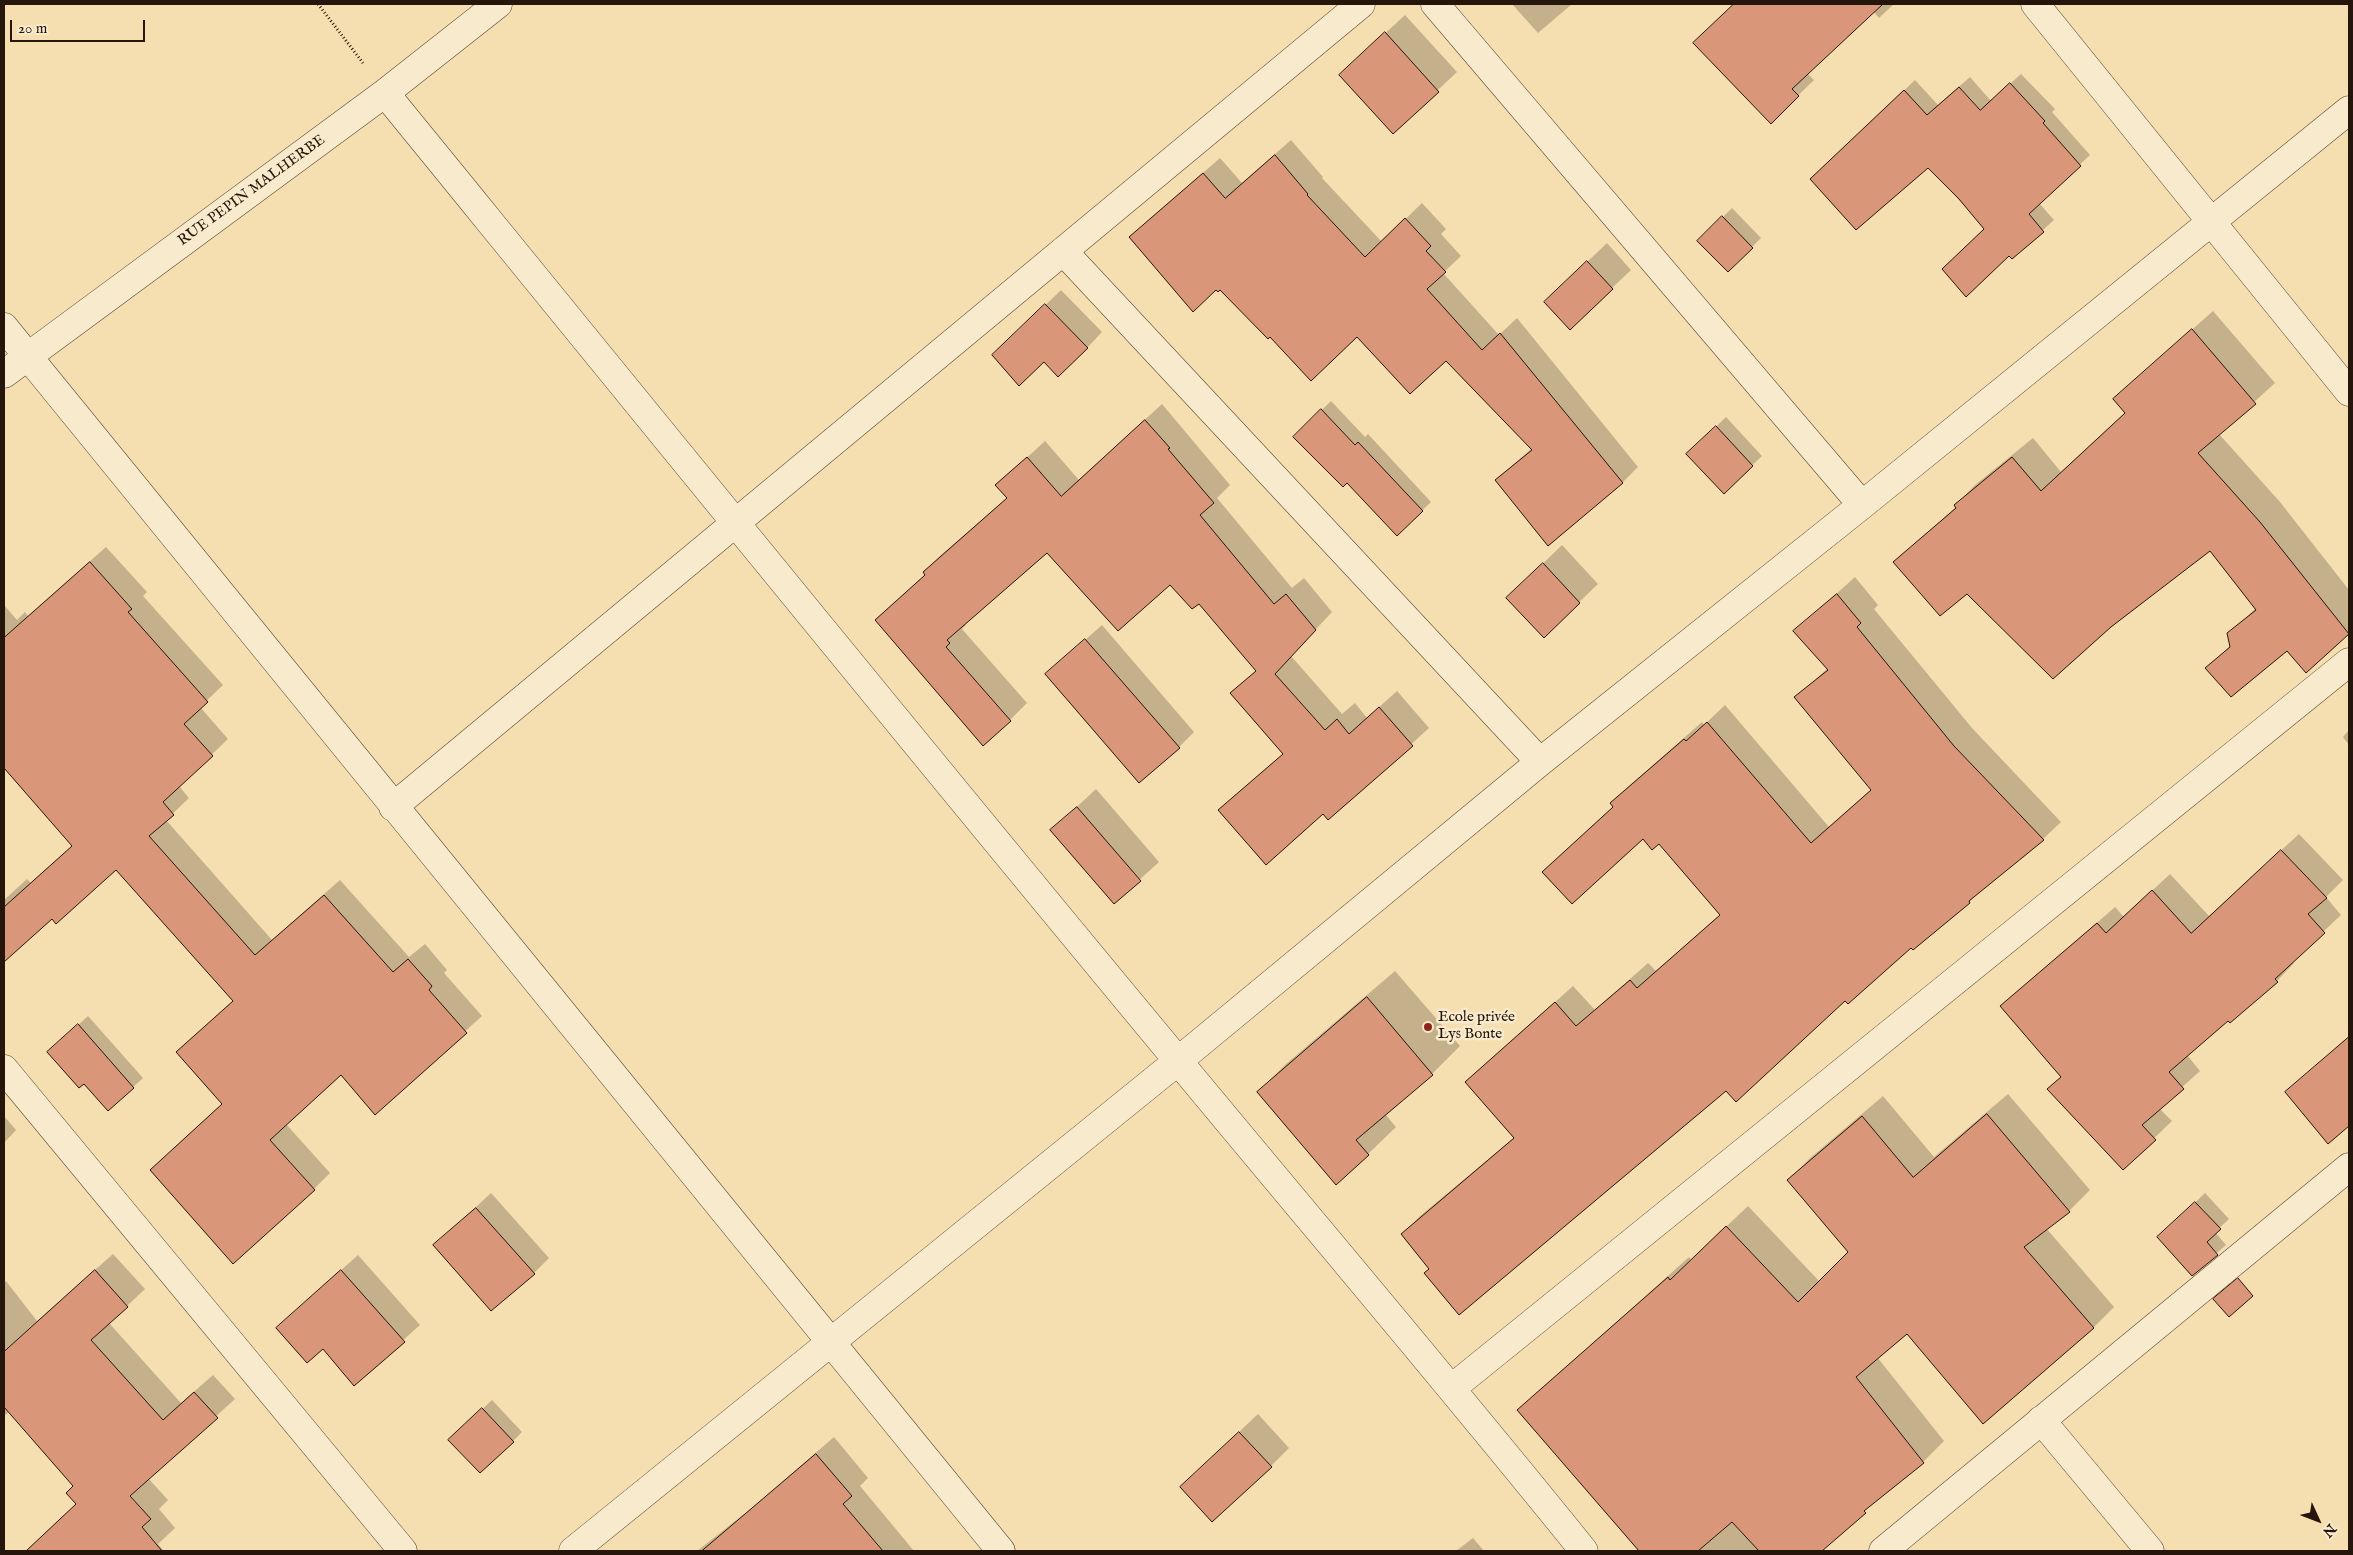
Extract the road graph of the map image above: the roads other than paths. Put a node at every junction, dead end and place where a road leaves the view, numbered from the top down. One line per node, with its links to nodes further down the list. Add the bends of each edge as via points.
1 (498, 4): 5 (street, RUE PEPIN MALHERBE)
2 (1361, 4): 8 (street)
3 (1434, 4): 13 (street)
4 (2035, 4): 7 (street)
5 (385, 93): 10 (street, RUE PEPIN MALHERBE); 14 (street)
6 (2349, 110): 7 (street)
7 (2211, 222): 12 (street); 13 (street)
8 (1063, 251): 14 (street); 16 (street)
9 (4, 327): 10 (street)
10 (27, 357): 11 (street, RUE PEPIN MALHERBE); 17 (street)
11 (4, 374)
12 (2349, 392)
13 (1862, 505): 16 (street)
14 (735, 522): 17 (street); 18 (street)
15 (2349, 662): 22 (street)
16 (1540, 762): 18 (street)
17 (393, 807): 21 (street)
18 (1178, 1061): 21 (street); 22 (street)
19 (4, 1069): 24 (street)
20 (2349, 1167): 23 (street)
21 (830, 1342): 25 (street); 26 (street)
22 (1452, 1388): 27 (street)
23 (2041, 1420): 28 (street); 29 (street)
24 (403, 1551)
25 (574, 1551)
26 (1001, 1551)
27 (1584, 1551)
28 (1883, 1551)
29 (2150, 1551)

